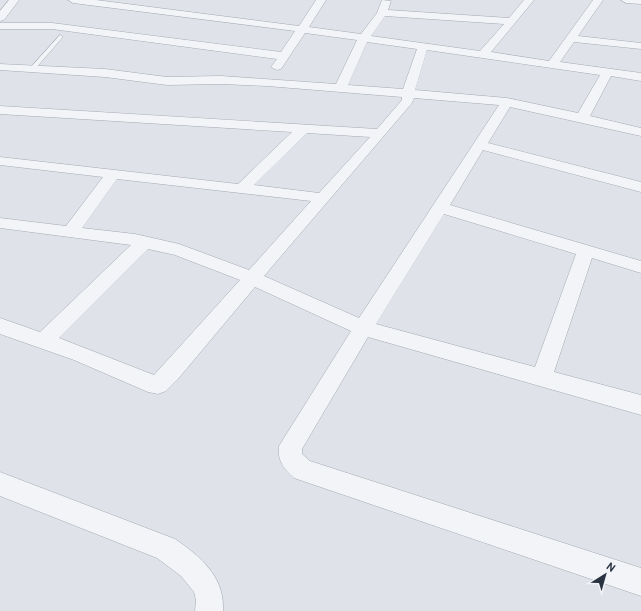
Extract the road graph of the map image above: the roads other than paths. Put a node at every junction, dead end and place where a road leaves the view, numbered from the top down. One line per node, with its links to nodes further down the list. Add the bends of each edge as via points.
1 (14, 0): 12 (street)
2 (73, 0): 9 (street)
3 (321, 0): 17 (street)
4 (386, 0): 11 (street)
5 (529, 0): 14 (street)
6 (598, 0): 19 (street)
7 (626, 0): 8 (street)
8 (641, 1)
9 (116, 6): 10 (street); 17 (street)
10 (104, 13)
11 (382, 13): 14 (street); 20 (street)
12 (0, 18)
13 (92, 21): 16 (street)
14 (511, 21): 23 (street)
15 (0, 26): 16 (street, via 40,25)
16 (80, 29): 24 (street)
17 (301, 29): 20 (street); 24 (street)
18 (60, 37): 27 (lane)
19 (571, 38): 21 (street); 25 (street)
20 (363, 39): 22 (street); 31 (street)
21 (641, 46)
22 (423, 47): 23 (street); 32 (street)
23 (483, 55): 25 (street)
24 (283, 56): 30 (street)
25 (552, 65): 28 (street)
26 (0, 67): 27 (street)
27 (33, 68): 30 (street, via 168,81)
28 (607, 72): 29 (street); 35 (street)
29 (641, 77)
30 (267, 82): 31 (street)
31 (340, 88): 32 (street)
32 (408, 92): 33 (street); 38 (street, via 408,100)
33 (507, 102): 35 (street); 39 (street)
34 (0, 110): 36 (street)
35 (582, 118): 37 (street)
36 (303, 129): 38 (street); 43 (street)
37 (641, 132)
38 (381, 133): 44 (street)
39 (479, 145): 42 (street); 45 (street)
40 (0, 161): 41 (street)
41 (113, 174): 43 (street); 47 (street)
42 (641, 187)
43 (241, 189): 44 (street)
44 (323, 198): 51 (street)
45 (440, 207): 49 (street); 53 (street)
46 (0, 223): 47 (street)
47 (71, 231): 48 (street)
48 (145, 242): 51 (street, via 179,250); 54 (street)
49 (586, 250): 50 (street); 55 (street)
50 (641, 267)
51 (252, 278): 53 (street); 54 (street, via 158,385)
52 (0, 326): 54 (street)
53 (363, 328): 55 (street); 58 (street, via 290,446 291,460 303,470)
54 (45, 340)
55 (541, 378): 56 (street)
56 (641, 405)
57 (2, 488): 59 (street, via 166,548 202,578 209,591)
58 (641, 582)
59 (210, 611)

